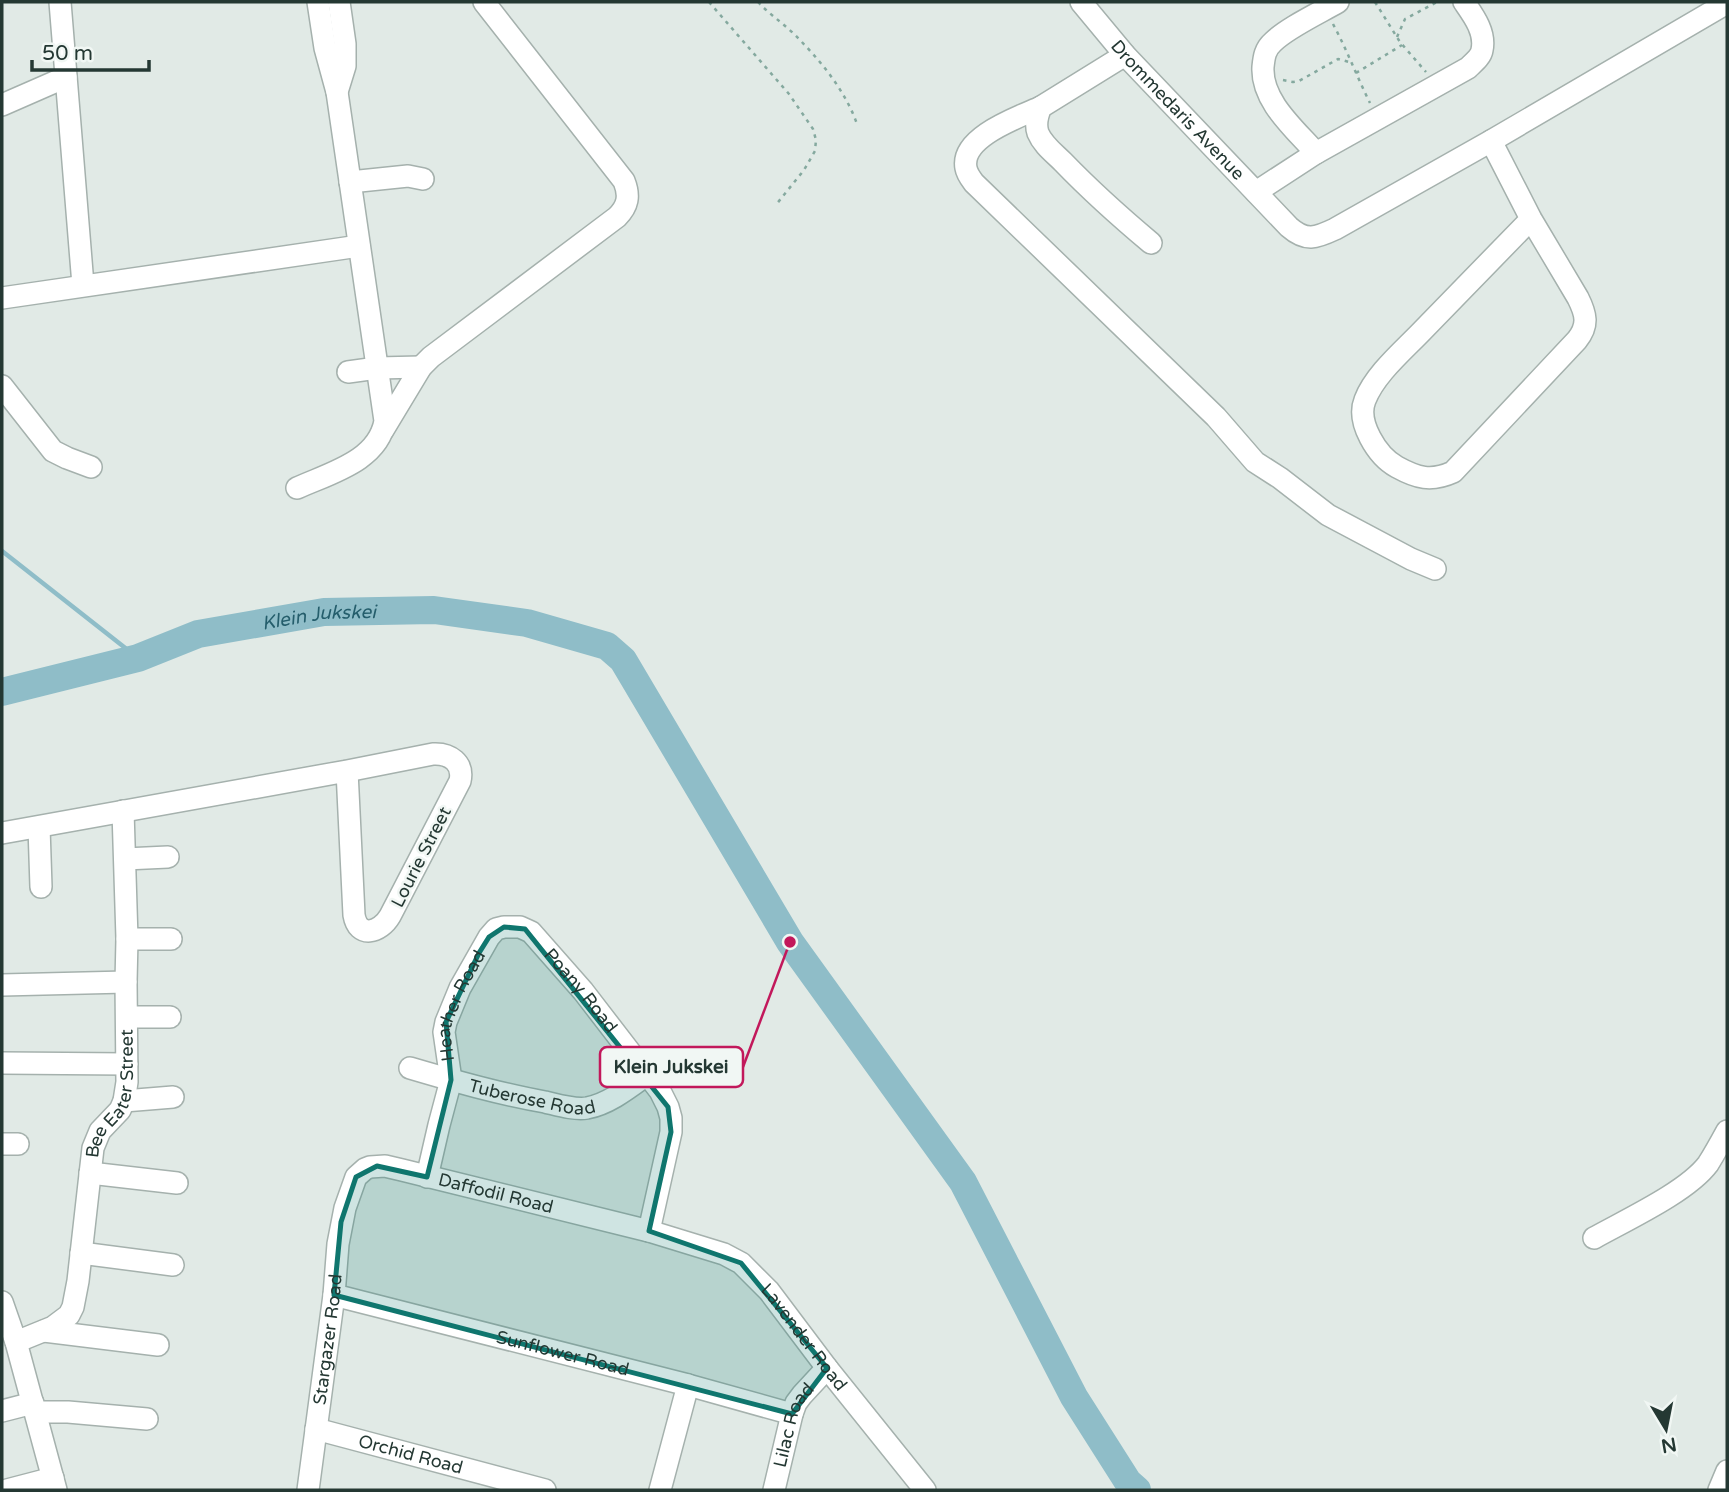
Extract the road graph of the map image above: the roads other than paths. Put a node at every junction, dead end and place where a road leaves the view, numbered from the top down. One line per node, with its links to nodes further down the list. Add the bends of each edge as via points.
1 (60, 2): 10 (street)
2 (318, 2): 11 (street)
3 (339, 2): 11 (street, via 345,66)
4 (484, 2): 24 (street, via 624,181 627,204 617,217)
5 (1081, 2): 9 (street, Drommedaris Avenue)
6 (1464, 2): 15 (street, via 1482,36 1478,59)
7 (1727, 3): 14 (street, Drommedaris Avenue)
8 (1332, 5): 15 (street, via 1281,35 1265,52 1263,75 1271,101)
9 (1125, 55): 13 (street); 18 (street, Drommedaris Avenue)
10 (66, 77): 12 (street); 22 (street)
11 (337, 92): 17 (street)
12 (2, 105)
13 (1041, 107): 20 (street, via 1036,125 1044,143); 31 (street, via 989,132 973,147 966,168 974,183 1216,417 1255,462 1334,519)
14 (1491, 141): 18 (street, Drommedaris Avenue, via 1317,237 1295,233); 19 (street)
15 (1316, 153): 18 (street)
16 (423, 178): 17 (street)
17 (350, 182): 21 (street)
18 (1256, 192)
19 (1531, 219): 19 (street, via 1372,385 1362,412 1370,438 1393,465 1431,479 1452,472 1584,330 1586,321 1578,298)
20 (1151, 243)
21 (359, 246): 22 (street); 25 (street)
22 (83, 285): 23 (street)
23 (2, 298)
24 (421, 367): 25 (street); 28 (street)
25 (377, 368): 26 (street); 28 (street)
26 (348, 372)
27 (2, 386): 29 (street, via 53,451)
28 (383, 430): 30 (street, via 367,454)
29 (91, 467)
30 (298, 488)
31 (1435, 569)
32 (347, 771): 32 (street, Lourie Street, via 443,754 455,760 462,774 386,924 374,930 361,930 355,921); 33 (street, Lourie Street)
33 (123, 811): 34 (street, Lourie Street); 37 (street, Bee Eater Street)
34 (39, 827): 35 (street, Lourie Street); 38 (street)
35 (2, 833)
36 (168, 857): 37 (street)
37 (125, 859): 40 (street, Bee Eater Street)
38 (41, 887)
39 (505, 927): 49 (street, Poany Road, via 525,929 543,944); 50 (street, Heather Road, via 496,929 479,953 446,1022)
40 (127, 939): 41 (street); 42 (street, Bee Eater Street)
41 (171, 939)
42 (126, 982): 43 (street); 44 (street, Bee Eater Street)
43 (2, 985)
44 (127, 1017): 45 (street); 47 (street, Bee Eater Street)
45 (170, 1017)
46 (2, 1063): 47 (street)
47 (127, 1064): 52 (street, Bee Eater Street)
48 (410, 1068): 50 (street, Tuberose Road)
49 (648, 1074): 50 (street, Tuberose Road, via 624,1091 584,1108 505,1095); 58 (street, Poany Road, via 668,1107 671,1125)
50 (452, 1080): 55 (street, Heather Road)
51 (173, 1097): 52 (street)
52 (124, 1101): 54 (street, Bee Eater Street, via 95,1140)
53 (1727, 1131): 59 (street, via 1707,1165 1694,1177)
54 (90, 1173): 56 (street); 60 (street, Bee Eater Street)
55 (428, 1177): 57 (street, Daffodil Road, via 370,1167 356,1177); 58 (street, Daffodil Road)
56 (177, 1183)
57 (351, 1188): 62 (street, Stargazer Road, via 341,1222)
58 (649, 1231): 67 (street, Lavender Road, via 741,1263 769,1291)
59 (1594, 1238)
60 (81, 1253): 61 (street); 65 (street, Bee Eater Street, via 73,1307 61,1322)
61 (173, 1265)
62 (334, 1295): 68 (street, Sunflower Road); 73 (street, Stargazer Road)
63 (2, 1302): 64 (street)
64 (9, 1331): 65 (street, Bee Eater Street); 69 (street)
65 (44, 1331): 66 (street)
66 (158, 1345)
67 (827, 1368): 71 (street, Lilac Road); 81 (street, Lavender Road)
68 (688, 1385): 71 (street, Sunflower Road); 79 (street)
69 (35, 1407): 70 (street); 72 (street); 75 (street)
70 (2, 1411)
71 (792, 1413): 80 (street, Lilac Road)
72 (147, 1419)
73 (316, 1429): 77 (street, Stargazer Road); 78 (street, Orchid Road)
74 (1727, 1471): 82 (street)
75 (55, 1484): 76 (street)
76 (7, 1490)
77 (309, 1490)
78 (545, 1490)
79 (660, 1490)
80 (774, 1490)
81 (925, 1490)
82 (1719, 1490)

